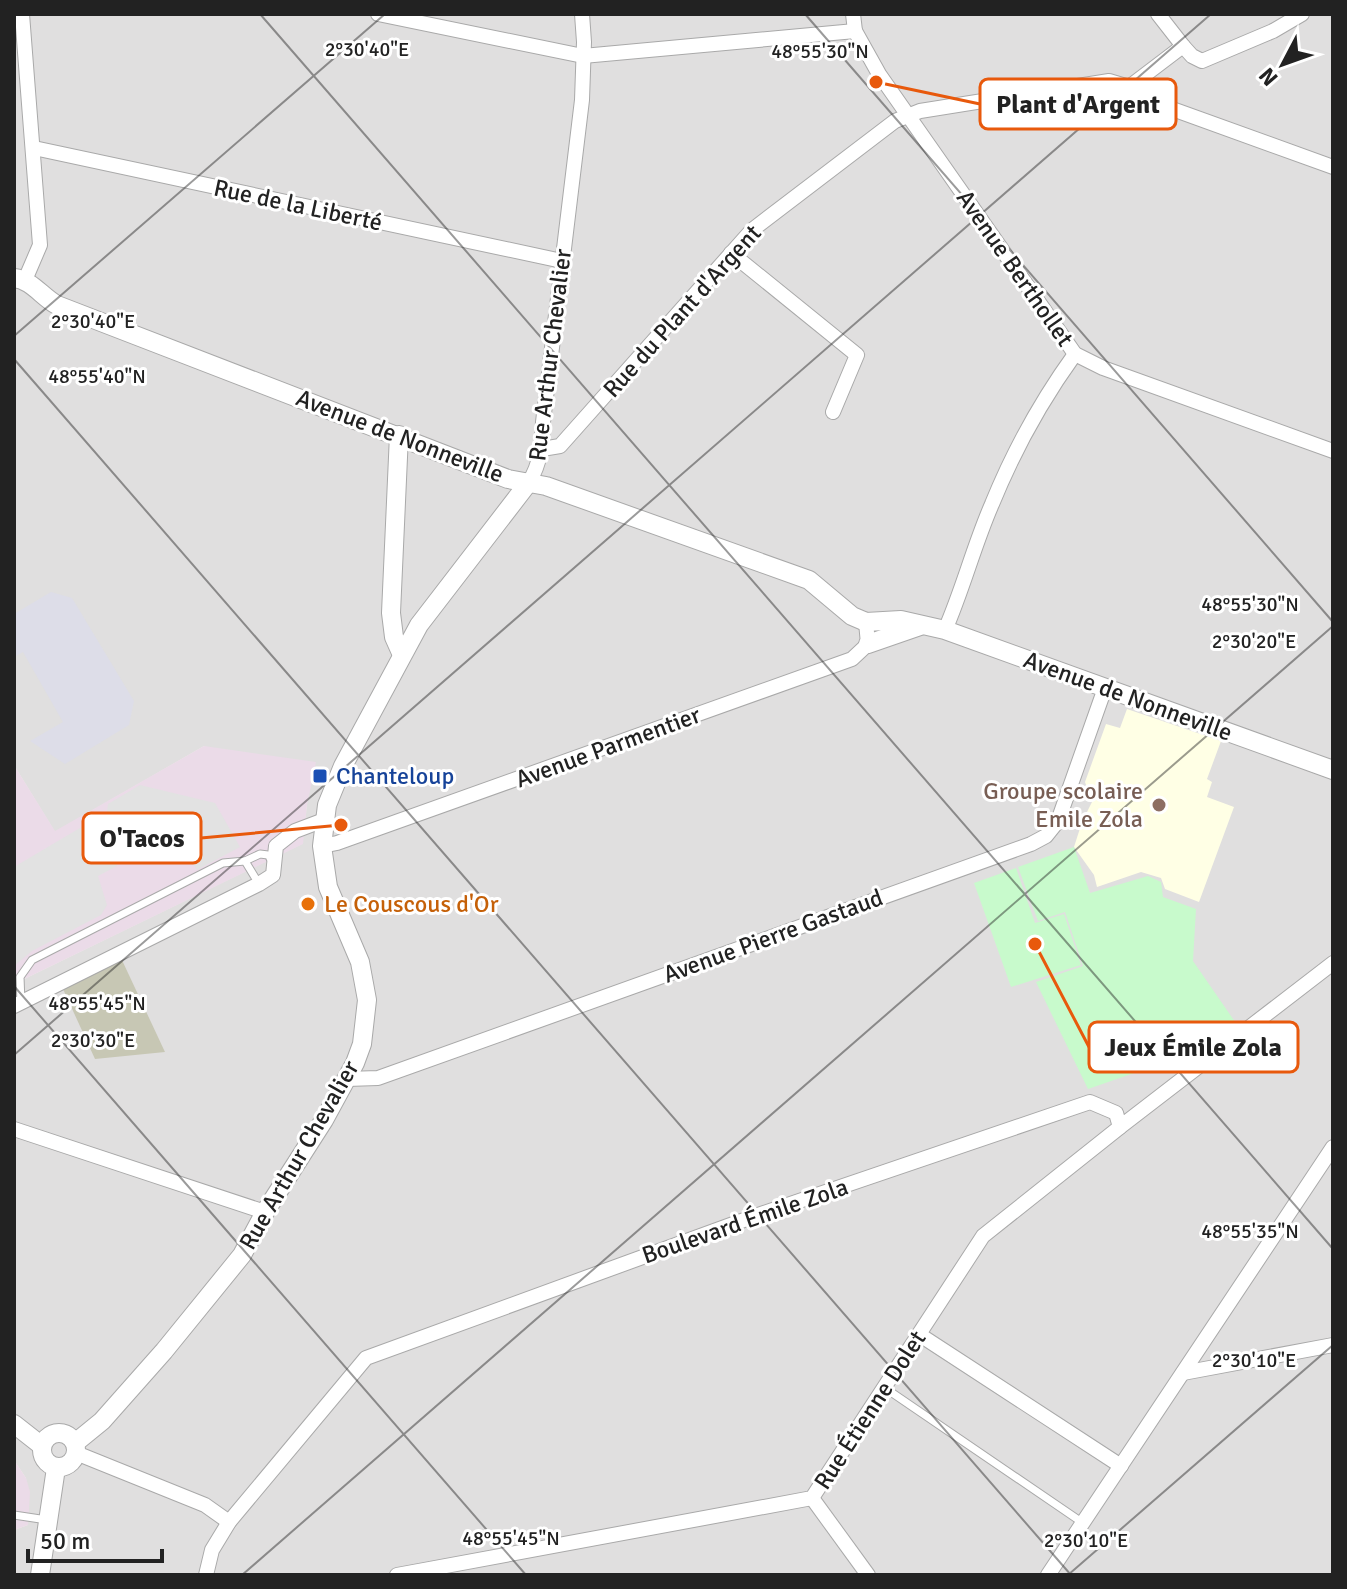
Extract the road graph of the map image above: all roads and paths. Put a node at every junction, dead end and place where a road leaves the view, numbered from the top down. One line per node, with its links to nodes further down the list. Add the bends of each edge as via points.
1 (22, 14): 12 (street)
2 (378, 14): 9 (street)
3 (582, 14): 9 (street, Rue Arthur Chevalier)
4 (853, 14): 7 (street)
5 (1158, 14): 8 (street)
6 (1302, 14): 8 (street, via 1202,61)
7 (855, 31): 9 (street); 11 (street, Avenue Berthollet)
8 (1183, 46): 10 (street)
9 (583, 56): 15 (street, Rue Arthur Chevalier)
10 (1129, 87): 11 (street, Rue du Plant d'Argent, via 1109,81); 13 (street, via 1164,106)
11 (908, 114): 14 (street, Rue du Plant d'Argent, via 792,198); 17 (street, Avenue Berthollet)
12 (34, 148): 15 (street, Rue de la Liberté); 16 (street, via 40,245)
13 (1333, 167)
14 (731, 253): 18 (street, via 857,355); 20 (street, Rue du Plant d'Argent, via 560,446)
15 (562, 261): 20 (street, Rue Arthur Chevalier)
16 (20, 279): 19 (street, Avenue de Nonneville, via 57,305)
17 (1075, 354): 21 (street, Avenue Berthollet); 25 (street, via 1017,446)
18 (833, 412)
19 (399, 435): 22 (street, Avenue de Nonneville, via 508,479); 27 (street, via 391,613)
20 (542, 449): 22 (street, Rue Arthur Chevalier)
21 (1333, 451)
22 (529, 482): 23 (street, Avenue de Nonneville, via 809,580); 27 (street, Rue Arthur Chevalier, via 439,597)
23 (866, 622): 24 (street, Avenue de Nonneville, via 901,620); 26 (street)
24 (923, 626): 25 (street, Avenue de Nonneville); 26 (street, Avenue de Nonneville)
25 (945, 630): 28 (street, Avenue de Nonneville)
26 (868, 644): 31 (street, Avenue Parmentier, via 838,665)
27 (402, 655): 30 (street, Rue Arthur Chevalier, via 336,779)
28 (1105, 688): 29 (street, Avenue de Nonneville); 37 (street, Avenue Pierre Gastaud, via 1058,821 1031,844 378,1078)
29 (1333, 770)
30 (324, 820): 31 (street, Rue Arthur Chevalier); 33 (street, via 295,831 276,846)
31 (322, 846): 37 (street, Rue Arthur Chevalier, via 328,887 360,962 367,1000 362,1044)
32 (245, 861): 33 (lane, via 268,855); 34 (lane); 36 (lane, via 223,863 32,960 20,977)
33 (274, 865): 34 (street, via 273,875)
34 (259, 884): 36 (street)
35 (1333, 963): 38 (street)
36 (18, 1004)
37 (347, 1079): 41 (street, Rue Arthur Chevalier)
38 (1120, 1127): 42 (street, Rue Étienne Dolet, via 983,1236); 54 (street, Boulevard Émile Zola, via 1116,1113 1090,1102 755,1216 366,1358)
39 (14, 1129): 41 (street)
40 (1333, 1147): 44 (street)
41 (265, 1212): 48 (street, Rue Arthur Chevalier, via 242,1255)
42 (920, 1335): 45 (street, Rue Étienne Dolet); 49 (street)
43 (1333, 1345): 44 (street)
44 (1183, 1373): 49 (street)
45 (885, 1388): 51 (street, Rue Étienne Dolet); 55 (lane)
46 (14, 1424): 47 (street)
47 (42, 1446): 48 (street, via 57,1433 68,1435); 50 (street, via 43,1457)
48 (76, 1448): 50 (street, via 71,1463); 54 (street, via 205,1505)
49 (1121, 1466): 55 (street)
50 (56, 1468): 53 (street)
51 (812, 1498): 58 (street, Rue Étienne Dolet); 59 (street)
52 (14, 1515): 53 (lane)
53 (48, 1520): 56 (street)
54 (229, 1522): 57 (street, Boulevard Émile Zola, via 212,1550)
55 (1083, 1523): 60 (street)
56 (40, 1575)
57 (206, 1575)
58 (397, 1575)
59 (868, 1575)
60 (1048, 1575)

